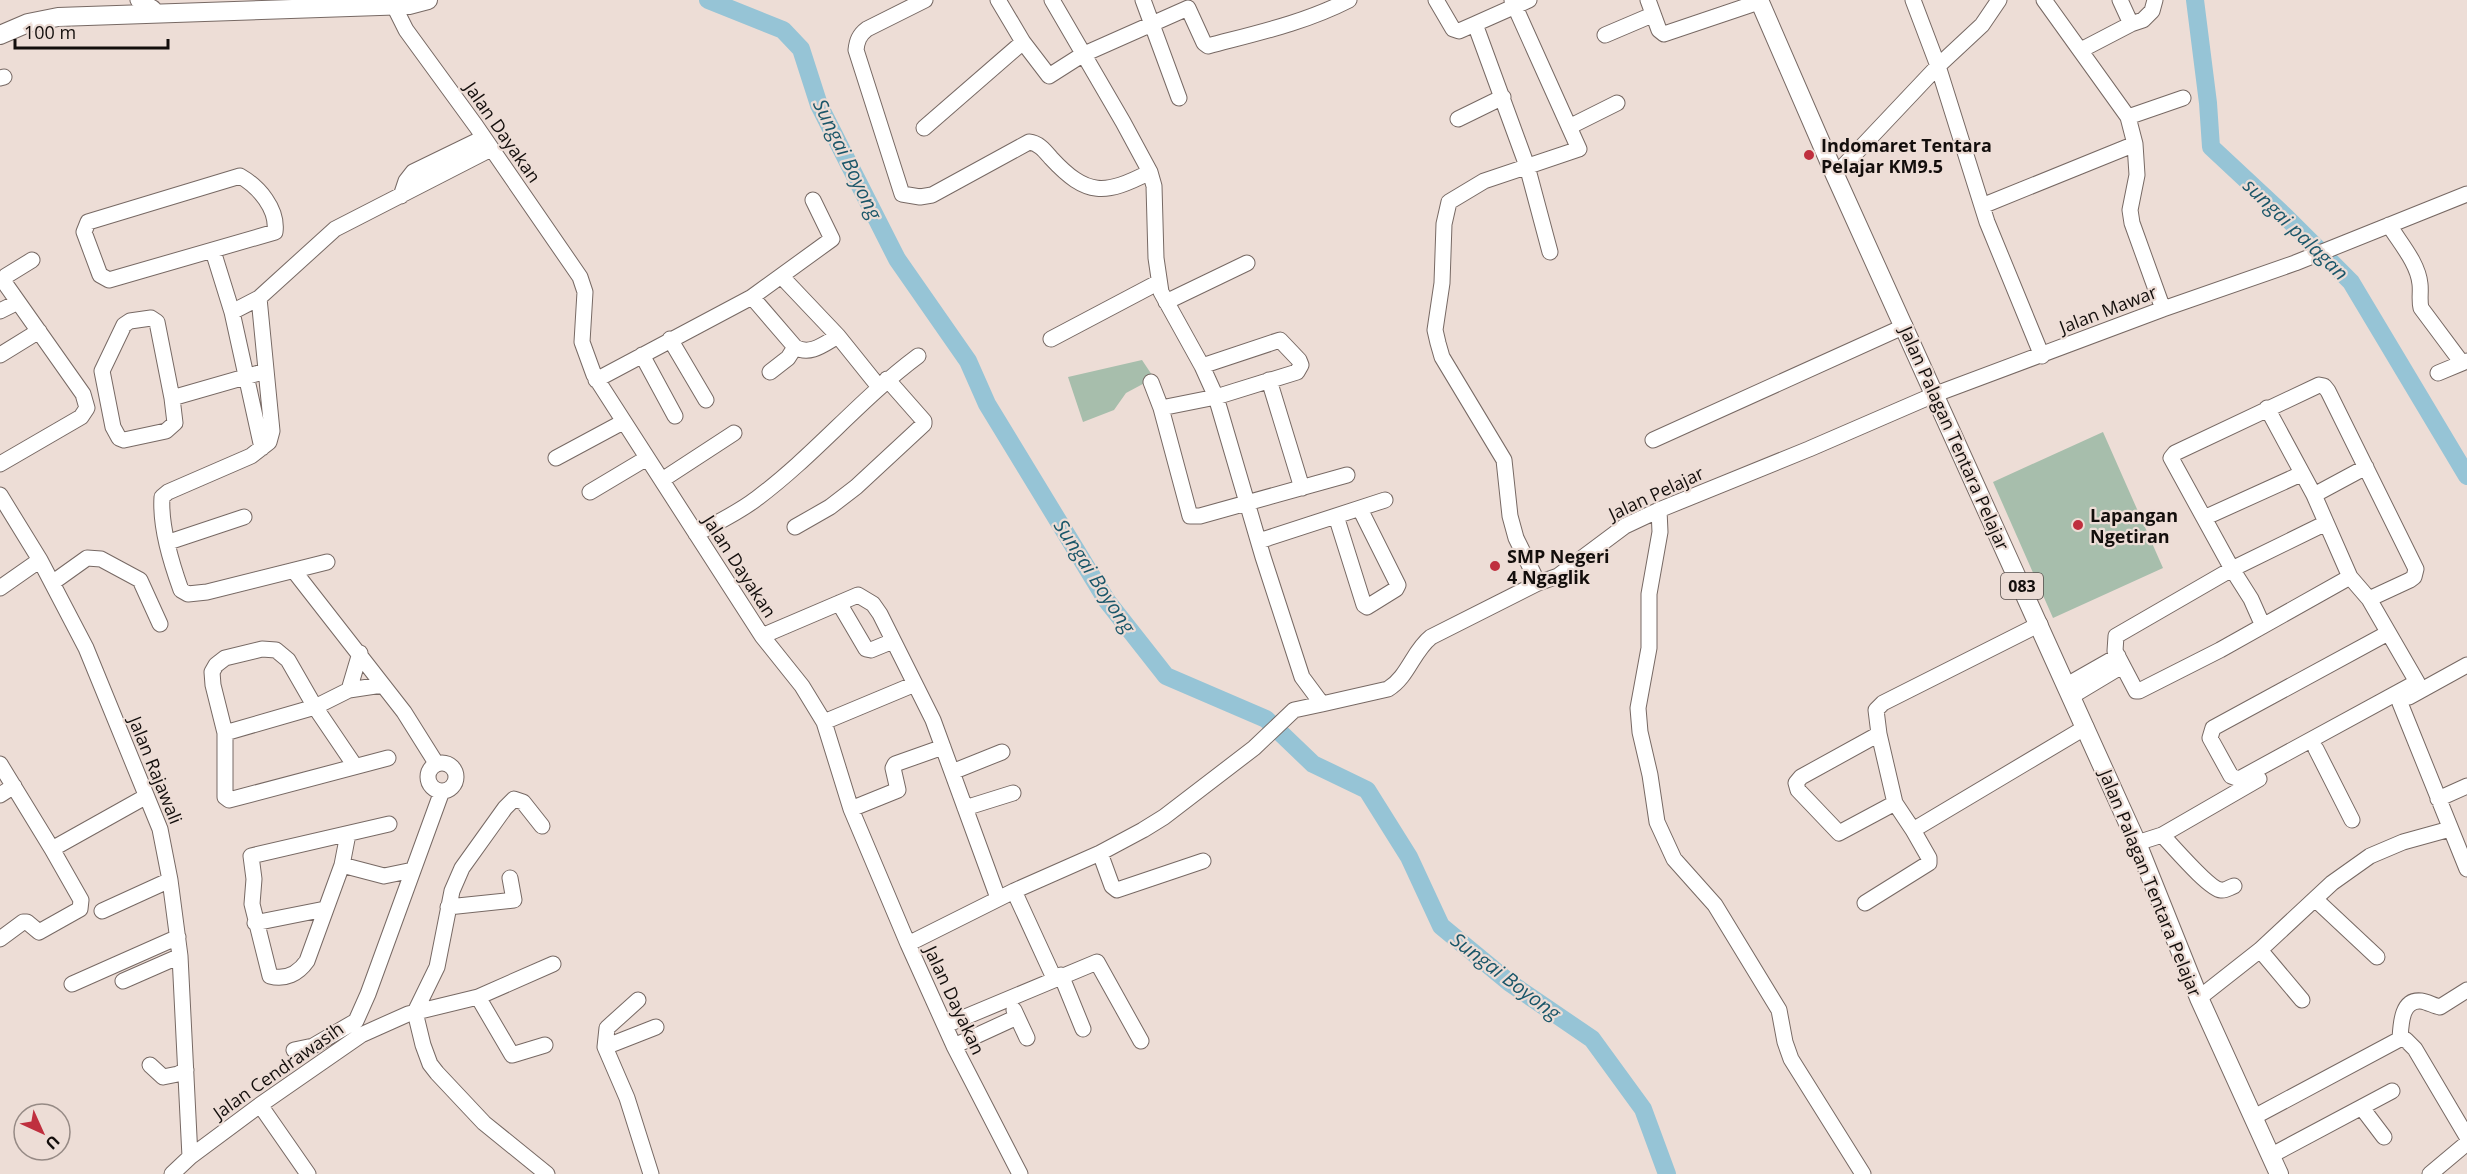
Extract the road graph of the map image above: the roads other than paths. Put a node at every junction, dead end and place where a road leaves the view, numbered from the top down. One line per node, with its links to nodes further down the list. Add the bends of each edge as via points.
1 (138, 0): 21 (street, via 153,8)
2 (428, 0): 16 (main road, via 409,5)
3 (925, 0): 19 (street)
4 (998, 0): 27 (street)
5 (1052, 0): 29 (street)
6 (1143, 0): 22 (street)
7 (1349, 0): 18 (street, via 1311,18 1208,46)
8 (1436, 0): 23 (street, via 1453,29 1459,31)
9 (1529, 0): 17 (street)
10 (1913, 0): 30 (street)
11 (1999, 0): 30 (street, via 1982,25)
12 (2044, 0): 28 (street)
13 (2120, 0): 24 (street)
14 (2155, 0): 24 (street, via 2148,16)
15 (1759, 1): 20 (street, via 1666,34 1660,32); 43 (main road, Jalan Palagan Tentara Pelajar / 083)
16 (392, 3): 21 (main road); 39 (street, Jalan Dayakan, via 406,30)
17 (1514, 3): 23 (street); 37 (street)
18 (1191, 4): 22 (street)
19 (896, 6): 42 (street, via 860,34 856,50 902,194 932,195 1029,142 1045,151 1080,184 1094,188 1125,185)
20 (1650, 7): 26 (street)
21 (154, 14): 25 (main road, via 58,17 28,23)
22 (1153, 23): 29 (street); 32 (street)
23 (1475, 24): 31 (street)
24 (2131, 24): 28 (street)
25 (0, 35)
26 (1605, 35)
27 (1023, 42): 29 (street, via 1049,76); 38 (street)
28 (2081, 50): 35 (street)
29 (1082, 55): 42 (street)
30 (1938, 66): 43 (street); 46 (street)
31 (1503, 97): 36 (street); 41 (street)
32 (1179, 98)
33 (2183, 98): 35 (street)
34 (1617, 103): 37 (street)
35 (2128, 117): 40 (street)
36 (1458, 119)
37 (1569, 127): 41 (street, via 1578,151)
38 (924, 128)
39 (487, 143): 55 (street, via 413,172 401,196 335,229); 77 (street, Jalan Dayakan, via 584,285 582,342)
40 (2135, 144): 46 (street); 58 (street, via 2137,175 2130,210 2132,223)
41 (1527, 166): 49 (street); 121 (street, via 1484,181 1449,202 1443,224 1442,283 1435,330 1443,357 1504,460 1516,538)
42 (1150, 172): 53 (street)
43 (1835, 175): 61 (main road, Jalan Palagan Tentara Pelajar / 083)
44 (2467, 194): 47 (street, Jalan Mawar)
45 (813, 200): 52 (street, via 832,239)
46 (1982, 206): 70 (street)
47 (2389, 225): 58 (street, Jalan Mawar); 71 (street, via 2417,272 2421,308)
48 (213, 251): 48 (street, via 106,280 100,275 84,228 90,220 243,177 271,205 275,232); 60 (street)
49 (1550, 252)
50 (32, 260): 56 (street, via 4,277)
51 (1247, 263): 57 (street)
52 (782, 277): 54 (street); 63 (street)
53 (1159, 282): 57 (street); 65 (street)
54 (752, 297): 64 (street); 66 (street)
55 (259, 298): 60 (street); 73 (street)
56 (18, 302): 59 (street); 62 (street)
57 (1166, 302): 72 (street)
58 (2163, 309): 70 (street, Jalan Mawar)
59 (0, 311)
60 (232, 312): 76 (street)
61 (1905, 326): 81 (main road, Jalan Palagan Tentara Pelajar / 083); 90 (street)
62 (39, 331): 67 (street); 94 (street, via 83,394 86,412)
63 (838, 336): 66 (street, via 806,352); 80 (street)
64 (670, 339): 68 (street); 84 (street)
65 (1051, 339)
66 (795, 347): 74 (street)
67 (0, 355)
68 (642, 355): 77 (street); 87 (street)
69 (918, 356): 80 (street)
70 (2042, 356): 81 (street, Jalan Mawar)
71 (2464, 362): 75 (street)
72 (1202, 366): 78 (street, via 1282,340 1301,368); 82 (street)
73 (266, 371): 76 (street); 91 (street, via 272,431)
74 (770, 372)
75 (2438, 374)
76 (246, 375): 83 (street); 91 (street)
77 (596, 380): 88 (street, Jalan Dayakan)
78 (1269, 380): 82 (street); 99 (street)
79 (1151, 382): 85 (street)
80 (883, 383): 111 (street, via 924,424 856,487); 112 (street, via 800,463 755,500)
81 (1936, 394): 106 (street, Jalan Pelajar); 126 (main road, Jalan Palagan Tentara Pelajar / 083)
82 (1216, 397): 85 (street); 104 (street)
83 (172, 398): 83 (street, via 175,423 166,431 124,440 116,434 101,375 120,330 130,321 151,318 157,322)
84 (706, 400)
85 (1161, 408): 104 (street, via 1190,516)
86 (2267, 408): 95 (street, via 2315,386 2324,386); 96 (street); 109 (street, via 2172,455)
87 (675, 416)
88 (623, 422): 92 (street); 93 (street, Jalan Dayakan)
89 (734, 433): 98 (street)
90 (1653, 440)
91 (262, 448): 114 (street, via 165,494 162,507)
92 (556, 458)
93 (647, 458): 98 (street, Jalan Dayakan); 100 (street)
94 (0, 464)
95 (2366, 467): 102 (street); 123 (street, via 2416,569 2410,580)
96 (2301, 474): 102 (street); 109 (street)
97 (1347, 475): 99 (street)
98 (662, 480): 112 (street, Jalan Dayakan)
99 (1302, 488): 104 (street)
100 (590, 492)
101 (0, 495): 115 (street, Jalan Rajawali)
102 (2314, 495): 110 (street)
103 (1385, 500): 105 (street)
104 (1247, 503): 113 (street)
105 (1360, 509): 107 (street); 107 (street, via 1398,585 1367,607)
106 (1659, 510): 121 (street, Jalan Pelajar, via 1625,526 1558,576); 237 (street, via 1660,532 1648,603 1649,648 1638,708 1657,822 1674,859 1715,905 1779,1010 1791,1059)
107 (1336, 516): 113 (street)
108 (244, 518): 114 (street)
109 (2204, 518): 117 (street)
110 (2326, 523): 117 (street); 119 (street)
111 (795, 527)
112 (696, 534): 129 (street, Jalan Dayakan)
113 (1259, 541): 134 (street)
114 (168, 542): 118 (street, via 181,590 188,594)
115 (40, 560): 120 (street, Jalan Rajawali); 122 (street)
116 (327, 562): 118 (street)
117 (2232, 569): 127 (street); 132 (street, via 2116,636)
118 (294, 571): 131 (street)
119 (2350, 577): 123 (street); 127 (street)
120 (52, 583): 125 (street, via 87,558 101,559 140,580); 161 (street, Jalan Rajawali, via 86,648)
121 (1538, 583): 140 (street, Jalan Pelajar, via 1431,637 1397,684)
122 (0, 588)
123 (2369, 599): 128 (street)
124 (839, 603): 129 (street); 130 (street, via 858,595 864,597 880,614); 130 (street, via 866,649)
125 (160, 624)
126 (2040, 624): 138 (main road, Jalan Palagan Tentara Pelajar / 083); 146 (street, via 1883,703 1876,710)
127 (2263, 626): 132 (street, via 2139,691)
128 (2388, 633): 150 (street, via 2417,682); 150 (street, via 2210,733 2229,773 2236,779)
129 (762, 636): 143 (street, Jalan Dayakan)
130 (893, 641): 135 (street)
131 (360, 653): 136 (street); 137 (street)
132 (2120, 661): 138 (street)
133 (2467, 665): 139 (street)
134 (1302, 677): 140 (street); 142 (street)
135 (915, 684): 143 (street); 147 (street)
136 (382, 685): 137 (street); 152 (street)
137 (349, 690): 141 (street)
138 (2070, 691): 144 (main road, Jalan Palagan Tentara Pelajar / 083)
139 (2400, 703): 148 (street); 162 (street)
140 (1322, 704): 142 (street, Jalan Pelajar)
141 (315, 707): 145 (street); 145 (street, via 288,660 276,650 268,648 225,658 212,672); 154 (street)
142 (1290, 714): 175 (street, via 1254,748 1164,817)
143 (824, 722): 165 (street, Jalan Dayakan)
144 (2086, 727): 170 (street); 173 (main road, Jalan Palagan Tentara Pelajar / 083)
145 (225, 733): 154 (street, via 225,796 229,800)
146 (1879, 734): 163 (street); 163 (street, via 1796,783 1798,790 1839,833)
147 (943, 747): 155 (street); 165 (street, via 895,764 892,768 898,790)
148 (2316, 749): 150 (street); 166 (street)
149 (1002, 752): 155 (street)
150 (2296, 754): 172 (street)
151 (388, 758): 154 (street)
152 (436, 763): 158 (street, via 428,775 429,783); 158 (street, via 447,762 457,774 456,783)
153 (0, 764): 156 (street)
154 (355, 765)
155 (952, 772): 164 (street)
156 (14, 786): 160 (street); 174 (street)
157 (2467, 786): 162 (street)
158 (442, 791): 179 (street)
159 (1013, 793): 164 (street)
160 (0, 795)
161 (145, 797): 174 (street); 182 (street, Jalan Rajawali, via 160,829)
162 (2438, 799): 169 (street)
163 (1895, 803): 170 (street)
164 (965, 808): 186 (street)
165 (851, 809): 195 (street, Jalan Dayakan)
166 (2352, 820)
167 (389, 824): 171 (street)
168 (542, 826): 189 (street, via 519,800 511,801 465,862)
169 (2450, 829): 178 (street); 187 (street, via 2370,856)
170 (1913, 830): 188 (street, via 1929,863)
171 (348, 834): 177 (street); 192 (street, via 251,856)
172 (2162, 835): 173 (street); 183 (street, via 2218,889)
173 (2138, 843): 205 (main road, Jalan Palagan Tentara Pelajar / 083)
174 (52, 849): 194 (street, via 81,900 80,909 39,932 23,922)
175 (1100, 853): 176 (street, via 1117,890); 184 (street)
176 (1203, 861)
177 (342, 865): 180 (street); 190 (street)
178 (2467, 868)
179 (413, 870): 180 (street); 185 (street)
180 (384, 876): 185 (street)
181 (510, 878): 189 (street, via 514,900)
182 (170, 880): 191 (street); 193 (street, Jalan Rajawali)
183 (2234, 886)
184 (1014, 891): 186 (street); 200 (street)
185 (402, 898): 220 (street, via 356,1021 313,1046)
186 (999, 898): 195 (street)
187 (2315, 899): 196 (street); 198 (street)
188 (1864, 903)
189 (448, 907): 209 (street, via 437,967)
190 (325, 909): 192 (street); 192 (street, via 307,961 300,970 283,978 270,976)
191 (102, 910)
192 (255, 923)
193 (178, 938): 197 (street, Jalan Rajawali); 202 (street)
194 (0, 939)
195 (908, 944): 211 (street, Jalan Dayakan)
196 (2260, 950): 205 (street); 208 (street)
197 (180, 956): 201 (street); 222 (street, Jalan Rajawali)
198 (2378, 957)
199 (553, 964): 204 (street, Jalan Cendrawasih)
200 (1058, 977): 206 (street); 213 (street); 216 (street, via 1100,963)
201 (123, 981)
202 (72, 984)
203 (2467, 990): 215 (street, via 2440,1007 2413,1002 2401,1019)
204 (477, 997): 209 (street, Jalan Cendrawasih); 217 (street, via 512,1055)
205 (2199, 998): 226 (main road, Jalan Palagan Tentara Pelajar / 083)
206 (1009, 999): 210 (street); 211 (street)
207 (638, 1000): 219 (street, via 607,1028)
208 (2302, 1000)
209 (415, 1012): 224 (street, Jalan Cendrawasih, via 361,1035); 234 (street, via 423,1045 434,1068 484,1123)
210 (1017, 1017): 214 (street); 218 (street)
211 (945, 1025): 218 (street, Jalan Dayakan)
212 (656, 1027): 219 (street)
213 (1083, 1029)
214 (1027, 1038)
215 (2400, 1039): 226 (street); 228 (street, via 2415,1049)
216 (1141, 1041)
217 (545, 1045)
218 (954, 1046): 236 (street, Jalan Dayakan)
219 (605, 1047): 235 (street, via 627,1098)
220 (294, 1050)
221 (150, 1065): 222 (street, via 163,1077)
222 (186, 1070): 231 (street, Jalan Rajawali)
223 (2392, 1091): 225 (street)
224 (260, 1105): 231 (street, Jalan Cendrawasih); 233 (street)
225 (2362, 1108): 227 (street); 230 (street)
226 (2254, 1117): 230 (main road, Jalan Palagan Tentara Pelajar / 083)
227 (2384, 1137)
228 (2467, 1137)
229 (2467, 1143): 239 (street)
230 (2270, 1155): 238 (main road, Jalan Palagan Tentara Pelajar / 083)
231 (190, 1157): 232 (street, Jalan Cendrawasih)
232 (172, 1174)
233 (308, 1174)
234 (547, 1174)
235 (651, 1174)
236 (1020, 1174)
237 (1863, 1174)
238 (2279, 1174)
239 (2430, 1174)

